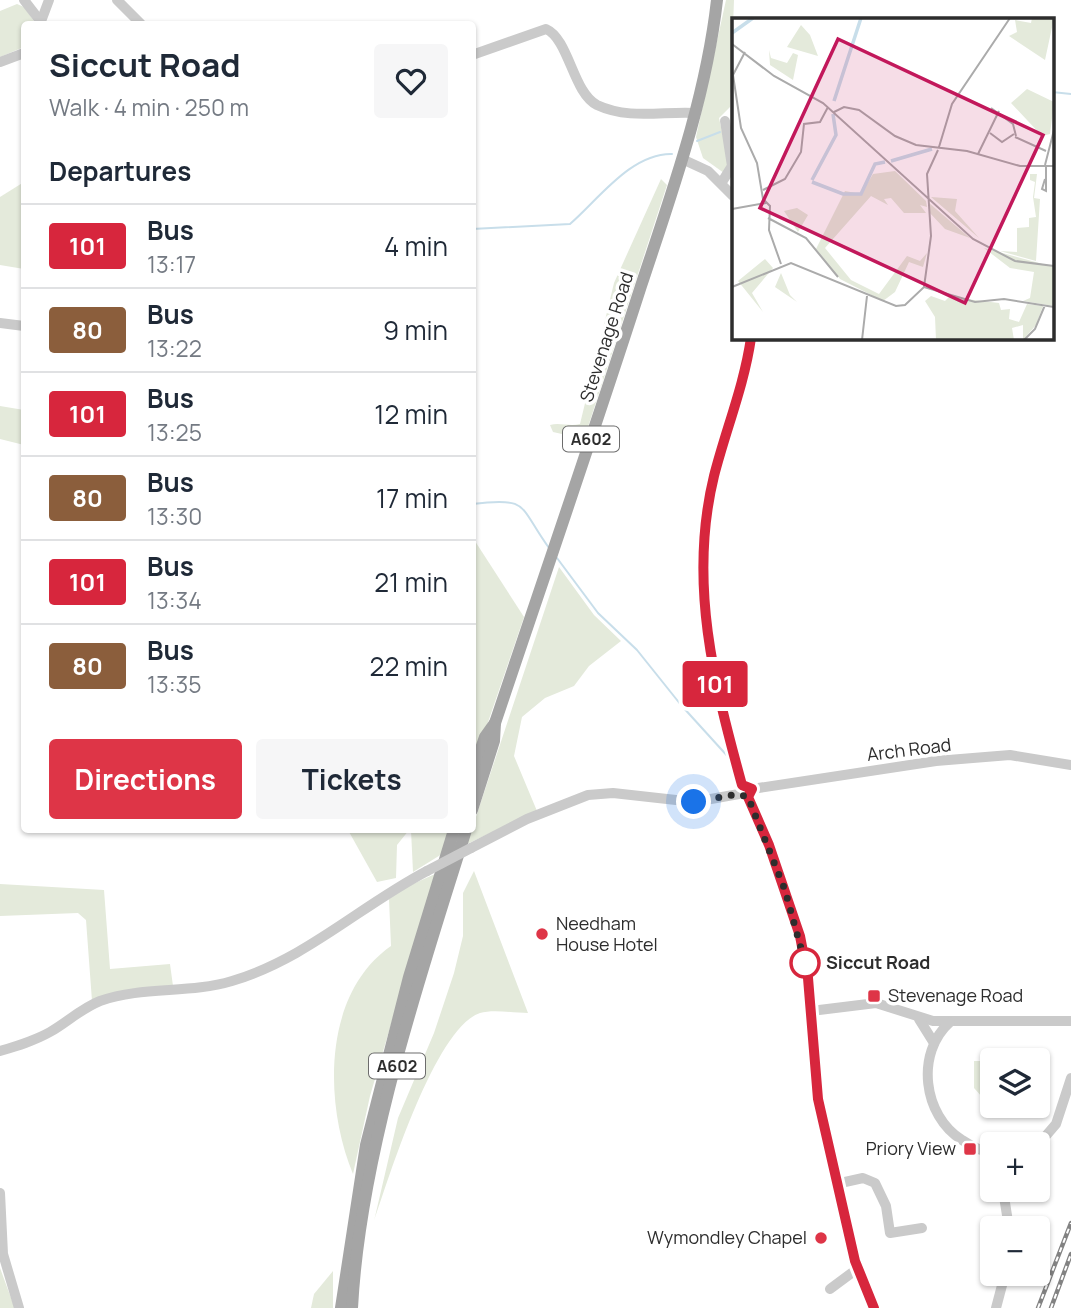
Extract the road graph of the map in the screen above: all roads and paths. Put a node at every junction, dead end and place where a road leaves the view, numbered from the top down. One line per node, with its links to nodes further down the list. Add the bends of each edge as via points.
1 (25, 0): 2 (street, via 38,4); 5 (street)
2 (49, 0): 6 (street)
3 (117, 0): 7 (street)
4 (717, 0): 11 (main road, Stevenage Road / A602)
5 (40, 21)
6 (42, 21)
7 (138, 21)
8 (21, 54): 10 (street)
9 (476, 54): 11 (street, via 546,29 597,105 634,114)
10 (0, 62)
11 (695, 113): 13 (main road, Stevenage Road / A602)
12 (725, 121): 14 (street, via 732,166)
13 (682, 159): 14 (street); 19 (main road, Stevenage Road / A602)
14 (722, 182): 15 (street)
15 (732, 195)
16 (0, 323): 17 (street)
17 (21, 326)
18 (751, 340): 22 (street, via 740,398 714,477 703,573 711,667)
19 (495, 723): 20 (main road, A602); 23 (main road, A602)
20 (476, 763)
21 (1071, 765): 22 (street, Arch Road, via 1010,755 923,763)
22 (745, 791): 26 (street, via 800,936); 31 (street, Arch Road, bridge, via 694,802 612,793 588,795 527,819 383,894 309,948 270,967 208,988 103,1000 40,1037)
23 (476, 797)
24 (453, 833): 42 (main road, A602, via 409,977 366,1144)
25 (466, 833): 43 (main road, A602, via 376,1147)
26 (811, 1011): 27 (street, via 876,1003); 35 (street, via 814,1080)
27 (919, 1019): 29 (street); 30 (street)
28 (1071, 1021): 29 (street)
29 (950, 1022): 30 (street)
30 (934, 1043): 34 (street, via 928,1089 936,1114 951,1133)
31 (0, 1051)
32 (1071, 1078): 33 (street)
33 (1049, 1132)
34 (980, 1149)
35 (836, 1184): 37 (street, via 863,1178 875,1183 886,1206 890,1233); 38 (street)
36 (0, 1193): 41 (street, via 3,1254)
37 (922, 1228)
38 (857, 1269): 40 (street); 44 (street)
39 (1002, 1286): 45 (street)
40 (830, 1289)
41 (19, 1308)
42 (341, 1308)
43 (352, 1308)
44 (874, 1308)
45 (996, 1308)

